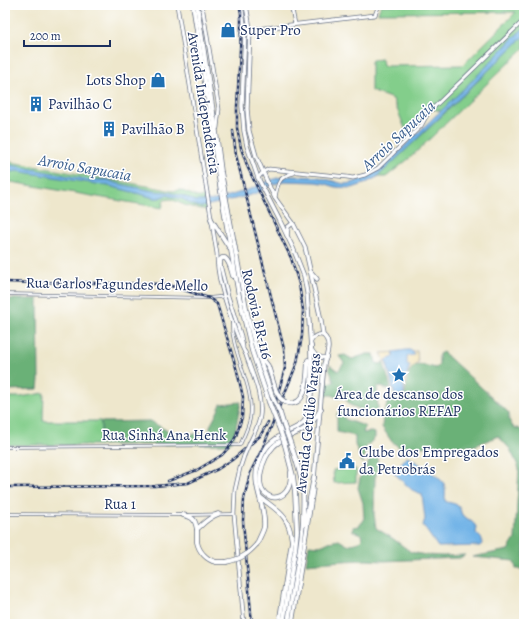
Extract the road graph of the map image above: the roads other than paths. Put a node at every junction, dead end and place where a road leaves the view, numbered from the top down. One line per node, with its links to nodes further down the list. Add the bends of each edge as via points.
1 (177, 5): 23 (main road, Avenida Independência)
2 (193, 5): 20 (highway, Rodovia BR-116)
3 (197, 5): 14 (highway, Rodovia BR-116)
4 (202, 5): 14 (main road, Rodovia BR-116, via 218,109)
5 (241, 5): 11 (main road)
6 (246, 5): 11 (main road)
7 (291, 5): 10 (main road)
8 (379, 5): 10 (main road, via 375,15)
9 (524, 20): 18 (main road, via 428,113 421,126 378,168 353,178)
10 (295, 24): 11 (main road)
11 (247, 30): 12 (main road, Avenida Getúlio Vargas); 13 (main road, Avenida Getúlio Vargas)
12 (243, 79): 13 (main road); 15 (main road, Avenida Getúlio Vargas)
13 (248, 79): 16 (main road, Avenida Getúlio Vargas, via 247,110)
14 (216, 132): 20 (highway, Rodovia BR-116)
15 (245, 138): 16 (main road); 19 (main road, Avenida Getúlio Vargas)
16 (251, 138): 17 (main road, Avenida Getúlio Vargas)
17 (263, 172): 18 (main road, via 269,169); 19 (main road); 21 (main road, Avenida Getúlio Vargas)
18 (297, 172): 21 (main road, via 281,179)
19 (259, 179): 25 (main road, Avenida Getúlio Vargas)
20 (222, 191): 22 (highway, Rodovia BR-116)
21 (275, 198): 24 (main road, Avenida Getúlio Vargas)
22 (225, 208): 26 (highway, Rodovia BR-116); 39 (highway, Rodovia BR-116)
23 (211, 219): 26 (highway); 27 (main road, Avenida Independência)
24 (293, 223): 25 (main road, via 288,227); 29 (main road, Avenida Getúlio Vargas, via 305,247)
25 (287, 236): 37 (main road, Avenida Getúlio Vargas, via 304,276)
26 (231, 249): 31 (highway, Rodovia BR-116)
27 (217, 254): 28 (main road); 33 (main road)
28 (220, 264): 31 (highway, via 222,258 227,259); 34 (main road)
29 (310, 270): 30 (main road); 36 (main road, Avenida Getúlio Vargas)
30 (317, 279)
31 (237, 286): 43 (highway, Rodovia BR-116, bridge, via 252,351)
32 (5, 294): 33 (street, Rua Carlos Fagundes de Mello, via 209,298)
33 (224, 296): 34 (street, Rua Carlos Fagundes de Mello); 35 (main road)
34 (228, 296): 35 (main road)
35 (233, 318): 42 (street, Rua Sinhá Ana Henk, via 233,336 250,402 250,417 240,445); 48 (main road, bridge, via 237,337 245,353 260,402 257,426 240,468 235,490)
36 (323, 334): 37 (main road, via 316,335); 40 (main road, Avenida Getúlio Vargas, via 328,345)
37 (310, 341): 38 (main road, Avenida Getúlio Vargas)
38 (311, 346): 39 (highway, bridge, via 305,391 301,400 294,404 280,398 268,366); 40 (main road, via 316,356); 45 (highway, via 309,413 299,427 276,438 268,444 261,455 256,481)
39 (256, 348): 51 (highway, Rodovia BR-116, bridge, via 300,474 304,506)
40 (326, 358): 41 (main road, Avenida Getúlio Vargas)
41 (321, 409): 43 (highway, via 308,426 278,442 267,456 260,480 262,489 274,498 286,492 290,484); 44 (main road, Avenida Getúlio Vargas)
42 (5, 447)
43 (289, 460): 56 (highway, Rodovia BR-116, via 295,492 297,532)
44 (314, 477): 51 (highway); 53 (main road, Avenida Getúlio Vargas)
45 (260, 496): 50 (highway, bridge, via 264,510 264,528 257,544 242,558 226,562 209,560 197,542); 55 (highway, via 281,514 291,531 292,541)
46 (5, 514): 49 (street, Rua 1)
47 (218, 514): 48 (street, Rua 1); 49 (street, Rua 1); 50 (highway, via 205,521)
48 (234, 514): 54 (main road)
49 (183, 515): 50 (highway, via 191,517)
50 (198, 529)
51 (302, 534): 52 (highway, Rodovia BR-116)
52 (290, 605): 53 (highway); 57 (highway, Rodovia BR-116)
53 (293, 616): 58 (main road, Avenida Getúlio Vargas)
54 (244, 624)
55 (279, 624)
56 (283, 624)
57 (288, 624)
58 (292, 624)

